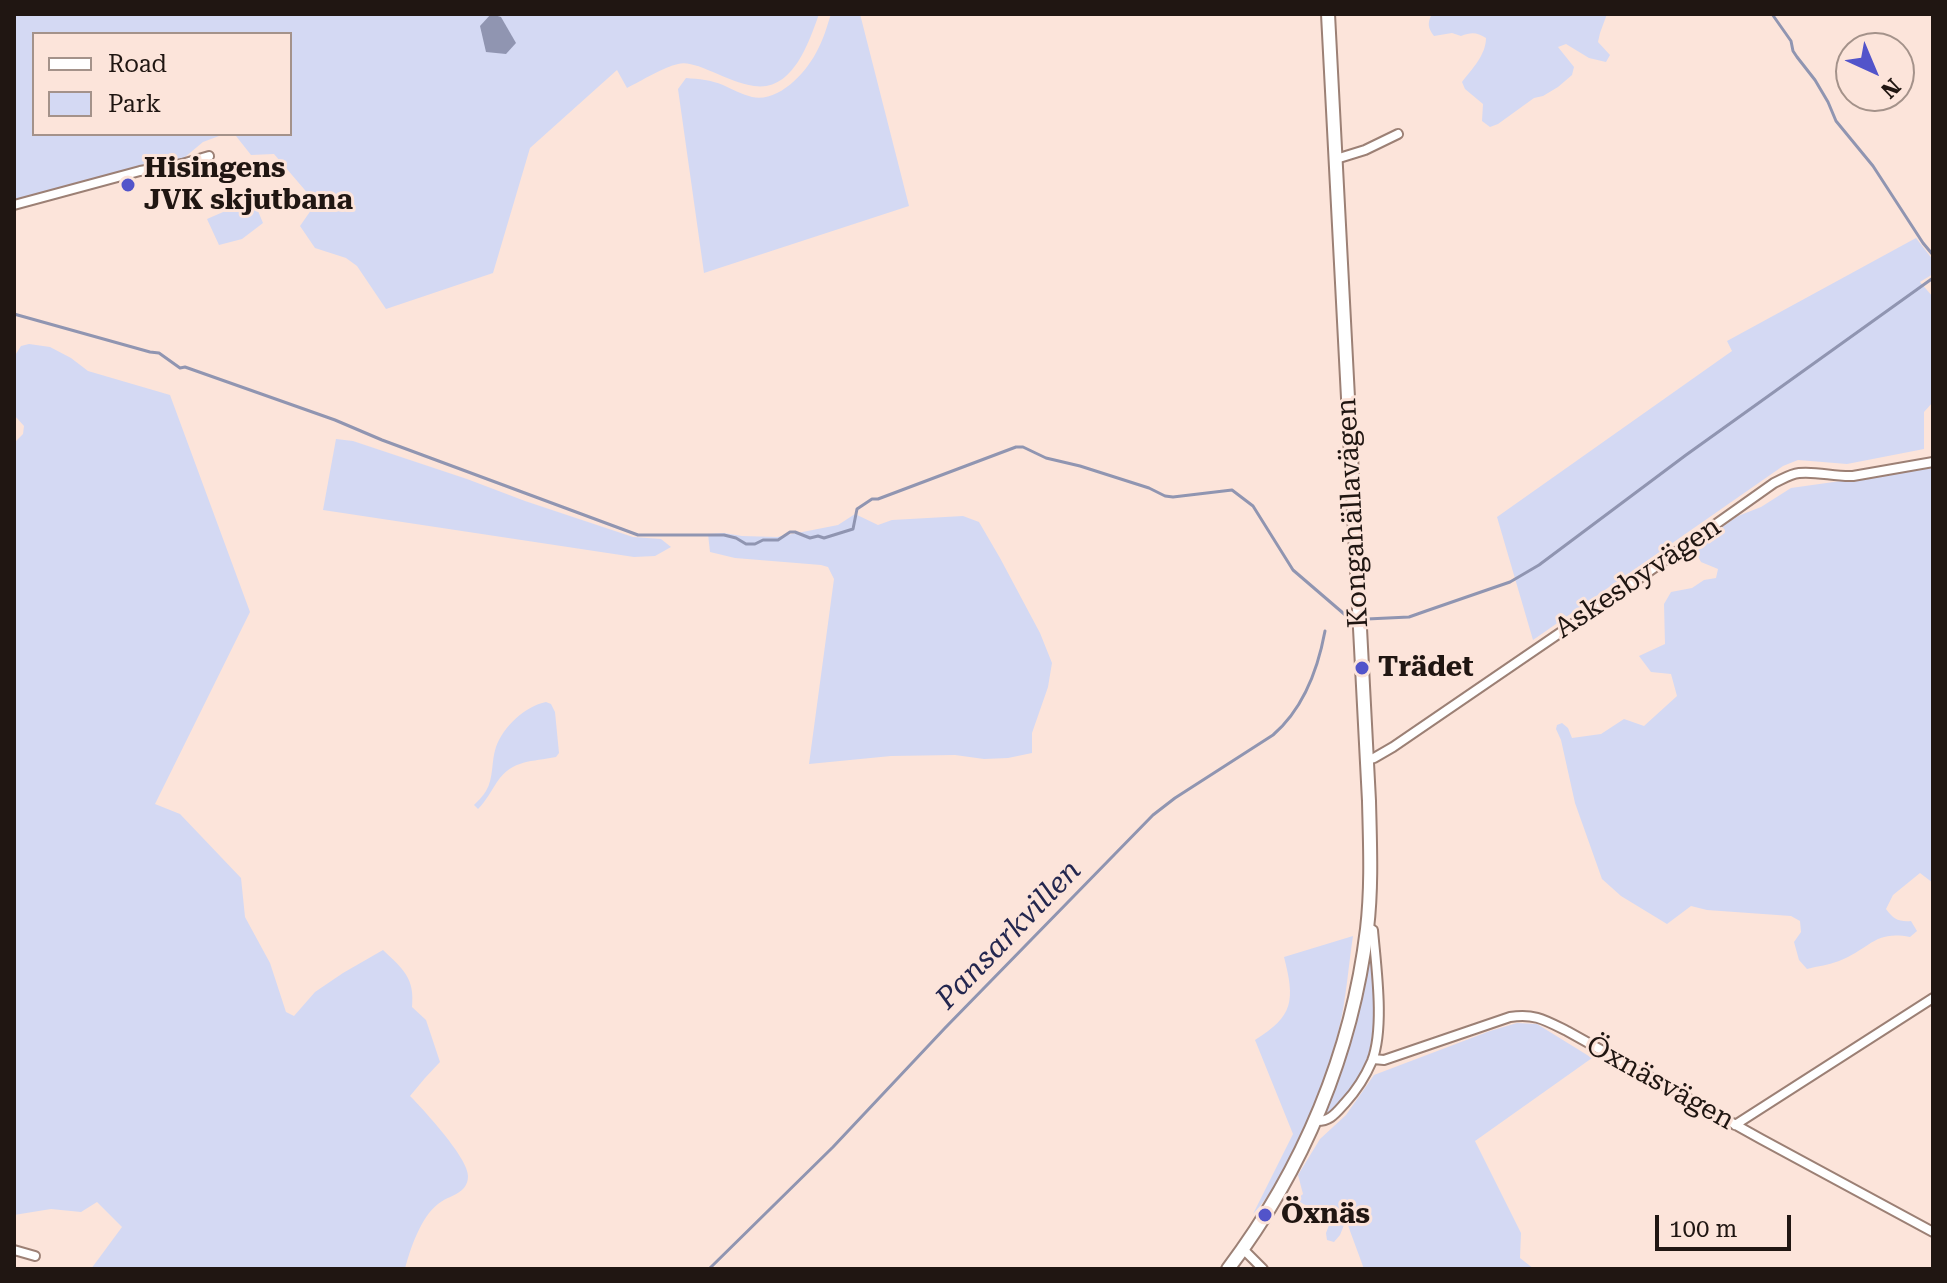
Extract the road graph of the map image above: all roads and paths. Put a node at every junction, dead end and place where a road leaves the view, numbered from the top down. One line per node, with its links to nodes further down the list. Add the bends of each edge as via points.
1 (1328, 14): 4 (street, Kongahällavägen)
2 (1398, 134): 4 (street)
3 (209, 156): 5 (street)
4 (1336, 159): 7 (street, Kongahällavägen)
5 (14, 205)
6 (1933, 462): 7 (street, Askesbyvägen, via 1853,476 1800,473 1774,483 1393,747)
7 (1366, 760): 8 (street, Kongahällavägen, via 1371,861)
8 (1367, 927): 10 (street, via 1373,930 1378,990); 11 (street, Kongahällavägen, via 1349,1022)
9 (1933, 998): 12 (street)
10 (1373, 1059): 11 (street, via 1350,1098 1333,1116); 12 (street, Öxnäsvägen, via 1384,1060 1510,1017 1535,1016)
11 (1315, 1121): 14 (street, Kongahällavägen)
12 (1735, 1125): 13 (street, Öxnäsvägen)
13 (1933, 1232)
14 (1243, 1249): 17 (street, Kongahällavägen); 18 (street)
15 (14, 1250): 16 (street)
16 (35, 1256)
17 (1228, 1269)
18 (1263, 1269)

